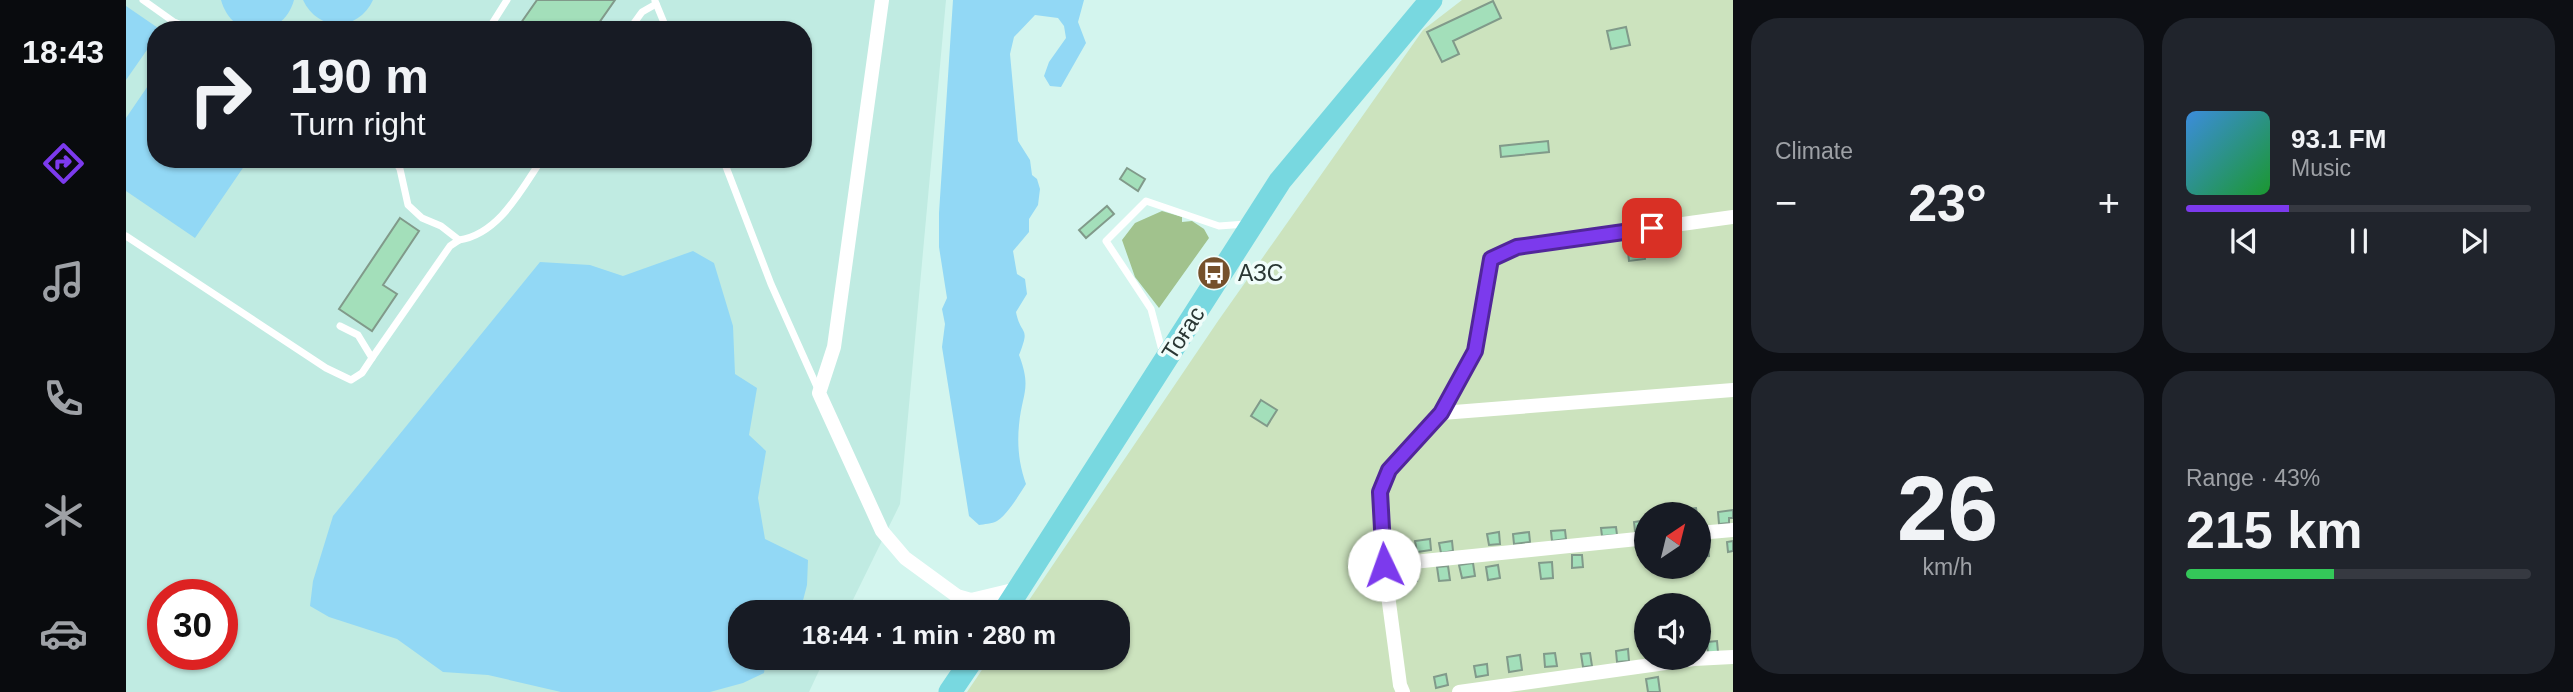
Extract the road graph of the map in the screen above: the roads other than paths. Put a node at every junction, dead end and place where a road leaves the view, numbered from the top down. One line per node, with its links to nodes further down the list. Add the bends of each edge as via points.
1 (143, 0): 6 (lane)
2 (507, 0): 7 (lane)
3 (882, 0): 21 (street, via 834,347)
4 (1431, 0): 14 (highway, Тоғас, via 1280,181)
5 (655, 2): 8 (lane); 9 (lane)
6 (173, 21)
7 (494, 21)
8 (636, 21)
9 (663, 21)
10 (399, 168): 16 (lane, via 408,205)
11 (535, 168): 16 (lane, via 495,222 474,237)
12 (726, 168): 21 (lane)
13 (1733, 217): 22 (street, via 1517,247 1491,259 1475,351)
14 (1253, 223): 19 (highway, Тоғас); 19 (lane, via 1219,226 1146,201 1106,241 1151,309)
15 (126, 236): 18 (lane, via 326,368 351,380)
16 (459, 240): 18 (lane, via 450,246)
17 (340, 326): 18 (lane, via 358,335)
18 (372, 358)
19 (1165, 362): 27 (highway, Тоғас)
20 (1733, 390): 22 (street)
21 (819, 393): 28 (street, via 882,531 905,558)
22 (1441, 413): 26 (street, via 1389,470 1380,492)
23 (1733, 530): 24 (street)
24 (1712, 532)
25 (1634, 539): 26 (street)
26 (1384, 565): 34 (street)
27 (1021, 587): 28 (street, via 971,600); 30 (highway, Тоғас)
28 (957, 596): 29 (street)
29 (959, 600)
30 (1012, 600)
31 (1733, 657): 35 (street)
32 (964, 670): 33 (highway)
33 (950, 692)
34 (1403, 692)
35 (1459, 692)

